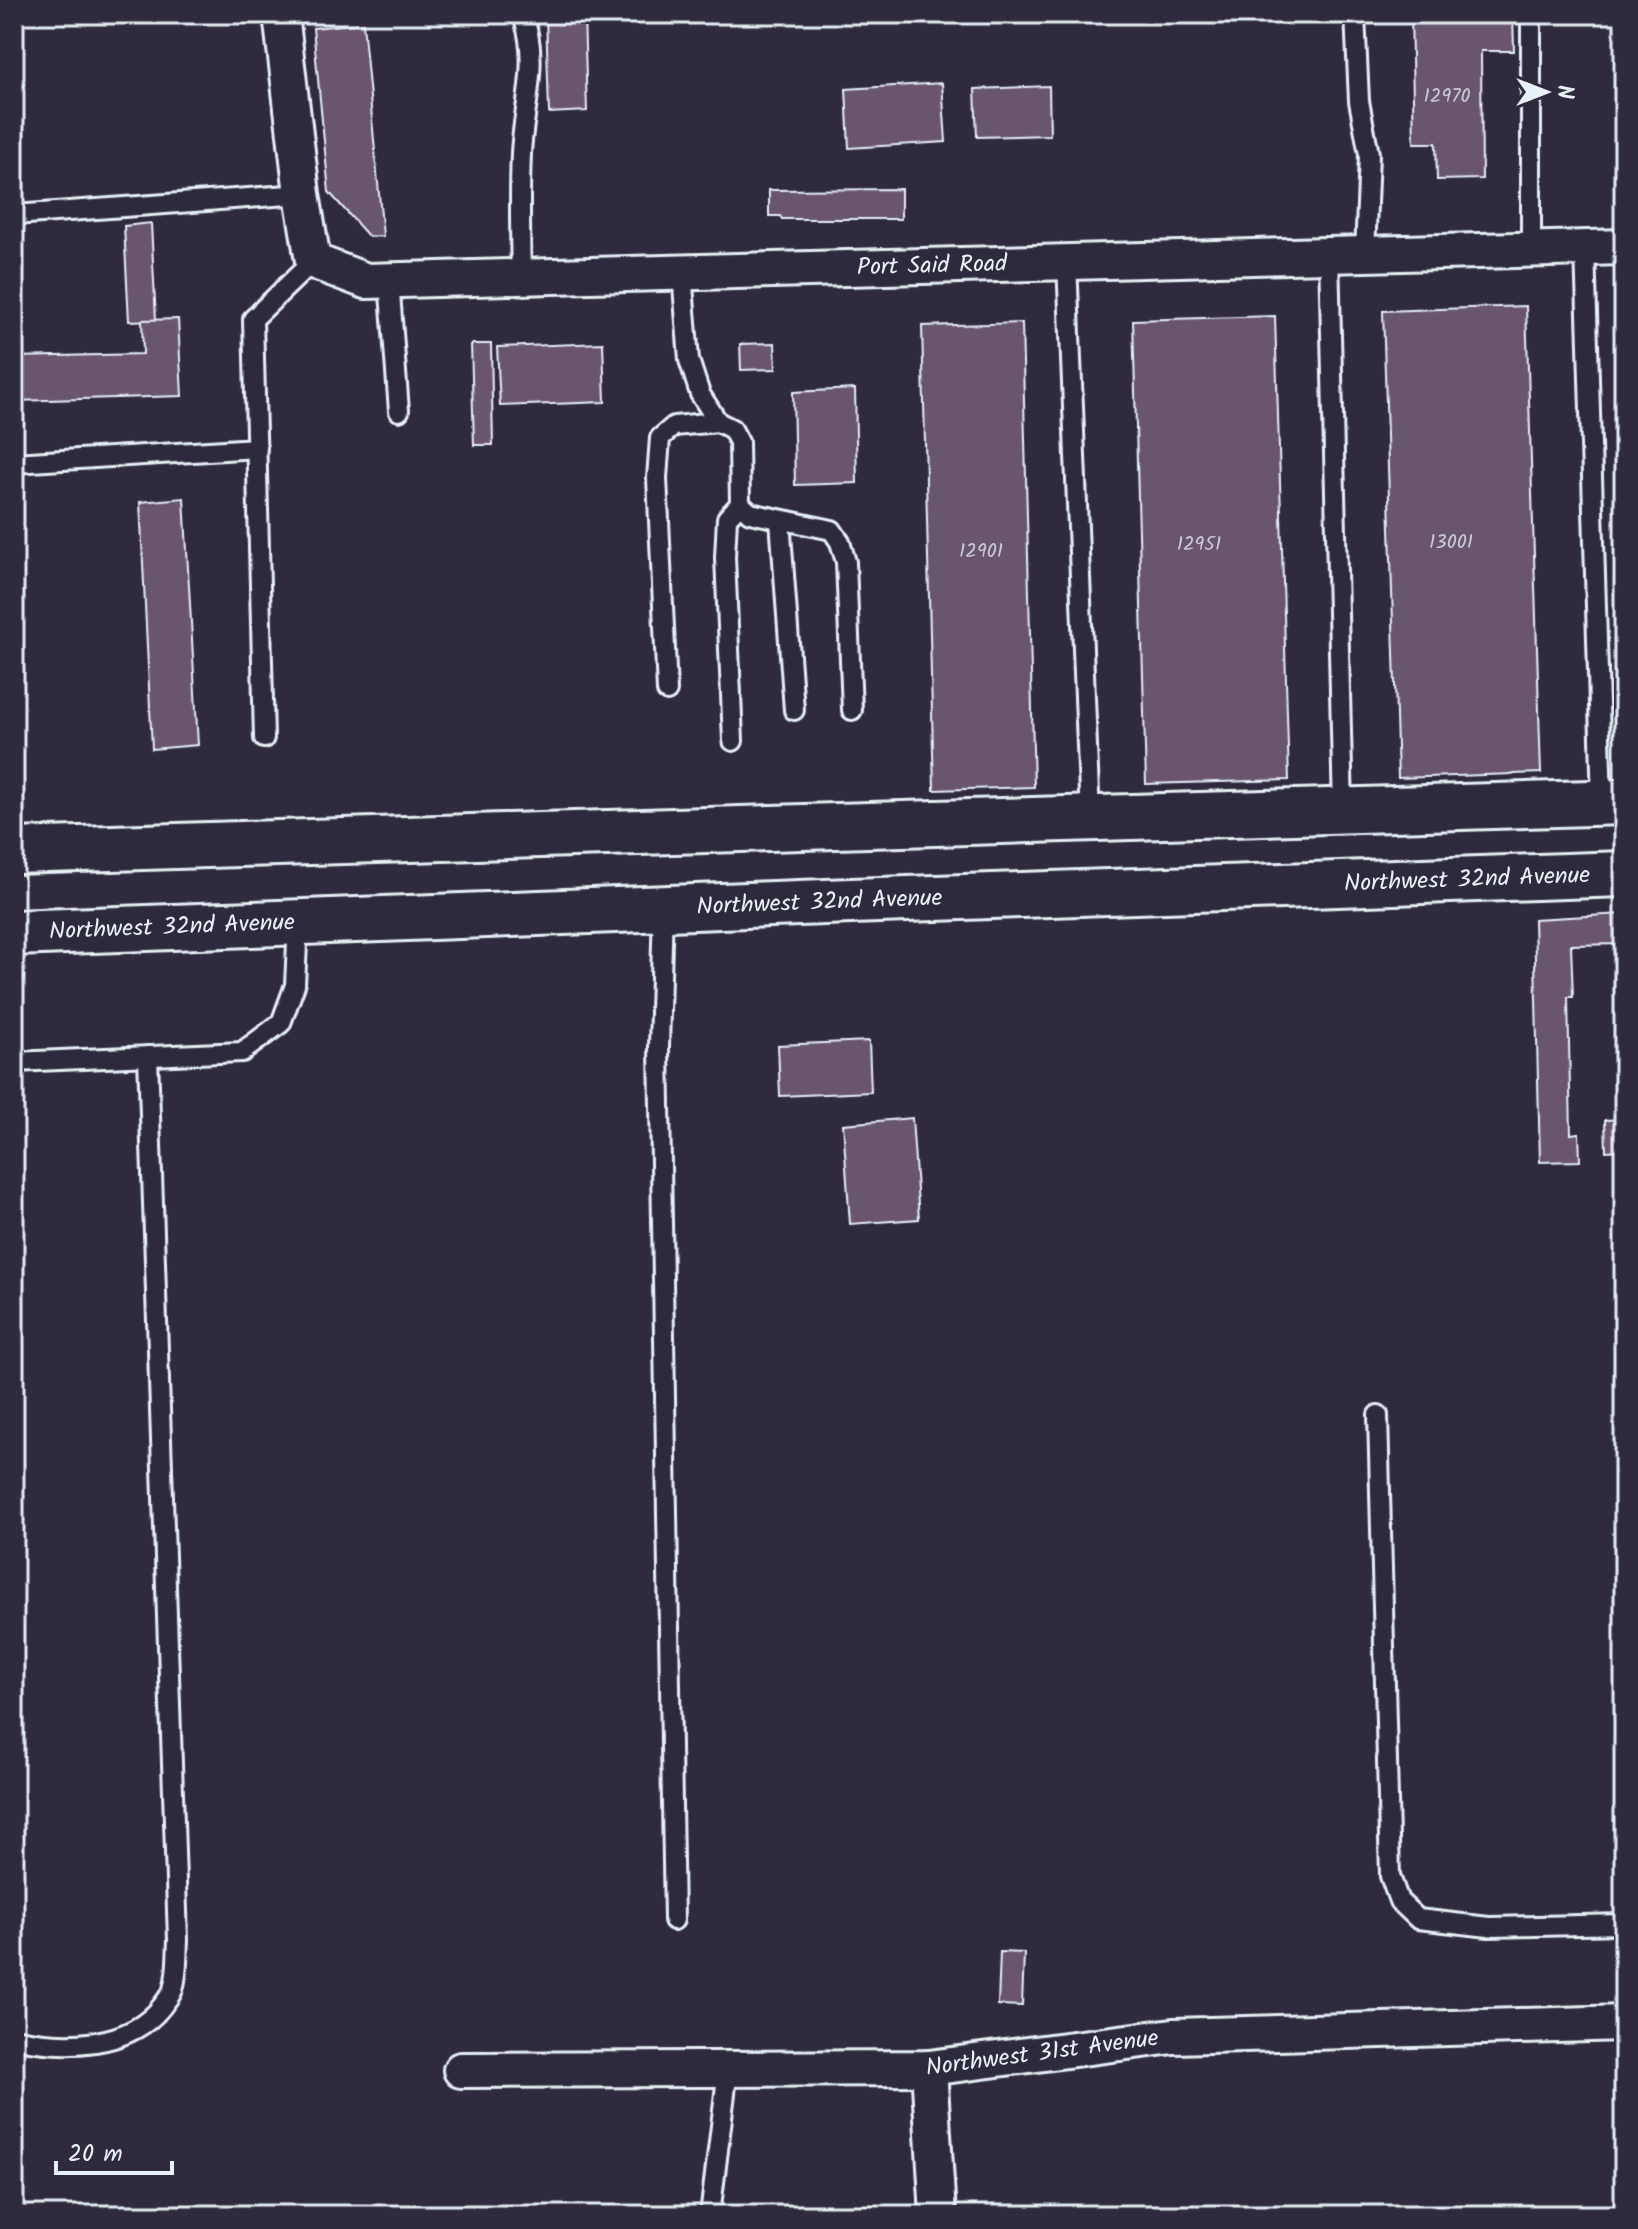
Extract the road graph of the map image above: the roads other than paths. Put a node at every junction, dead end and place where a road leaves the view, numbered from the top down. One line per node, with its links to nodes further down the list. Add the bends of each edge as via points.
1 (281, 14): 5 (street)
2 (522, 14): 15 (lane, via 530,68 521,154)
3 (1355, 14): 10 (lane, via 1359,101 1369,154)
4 (1531, 14): 9 (lane)
5 (302, 194): 6 (lane); 12 (street)
6 (14, 215)
7 (1624, 247): 8 (street, Port Said Road)
8 (1585, 248): 9 (street, Port Said Road); 28 (lane)
9 (1531, 250): 10 (street, Port Said Road)
10 (1365, 254): 11 (street, Port Said Road)
11 (1329, 255): 13 (street, Port Said Road); 29 (lane)
12 (313, 261): 16 (street, Port Said Road, via 366,281); 19 (lane, via 253,319)
13 (1067, 262): 14 (street, Port Said Road); 30 (lane)
14 (682, 273): 15 (street, Port Said Road); 18 (lane, via 689,360 700,394)
15 (521, 277): 16 (street, Port Said Road)
16 (389, 280): 17 (lane)
17 (399, 411)
18 (718, 422): 21 (lane, via 732,429 739,442); 23 (lane, via 674,426 660,438 657,478)
19 (257, 448): 20 (lane); 26 (lane)
20 (14, 463)
21 (740, 504): 22 (lane, via 750,513); 27 (lane, via 727,518 725,557)
22 (780, 520): 24 (lane); 25 (lane, via 832,530 840,542 846,562)
23 (667, 691)
24 (794, 710)
25 (852, 710)
26 (264, 738)
27 (733, 741)
28 (1613, 803): 29 (main road)
29 (1343, 810): 30 (main road)
30 (1090, 818): 31 (main road)
31 (14, 851)
32 (1624, 874): 33 (main road, Northwest 32nd Avenue)
33 (663, 908): 34 (main road, Northwest 32nd Avenue); 39 (lane, via 659,1047)
34 (298, 922): 35 (main road, Northwest 32nd Avenue); 36 (lane, via 295,985 281,1023 242,1052)
35 (14, 933)
36 (148, 1056): 37 (lane); 42 (lane, via 178,1940 173,1991 134,2032 46,2045)
37 (14, 1062)
38 (1378, 1415): 40 (lane, via 1390,1876 1399,1901 1418,1919 1489,1927)
39 (674, 1920)
40 (1624, 1924)
41 (1624, 2023): 43 (street, Northwest 31st Avenue, via 1173,2036)
42 (14, 2038)
43 (929, 2068): 44 (street, Northwest 31st Avenue); 47 (street)
44 (728, 2069): 45 (street, Northwest 31st Avenue); 46 (lane)
45 (461, 2070)
46 (710, 2215)
47 (938, 2215)

